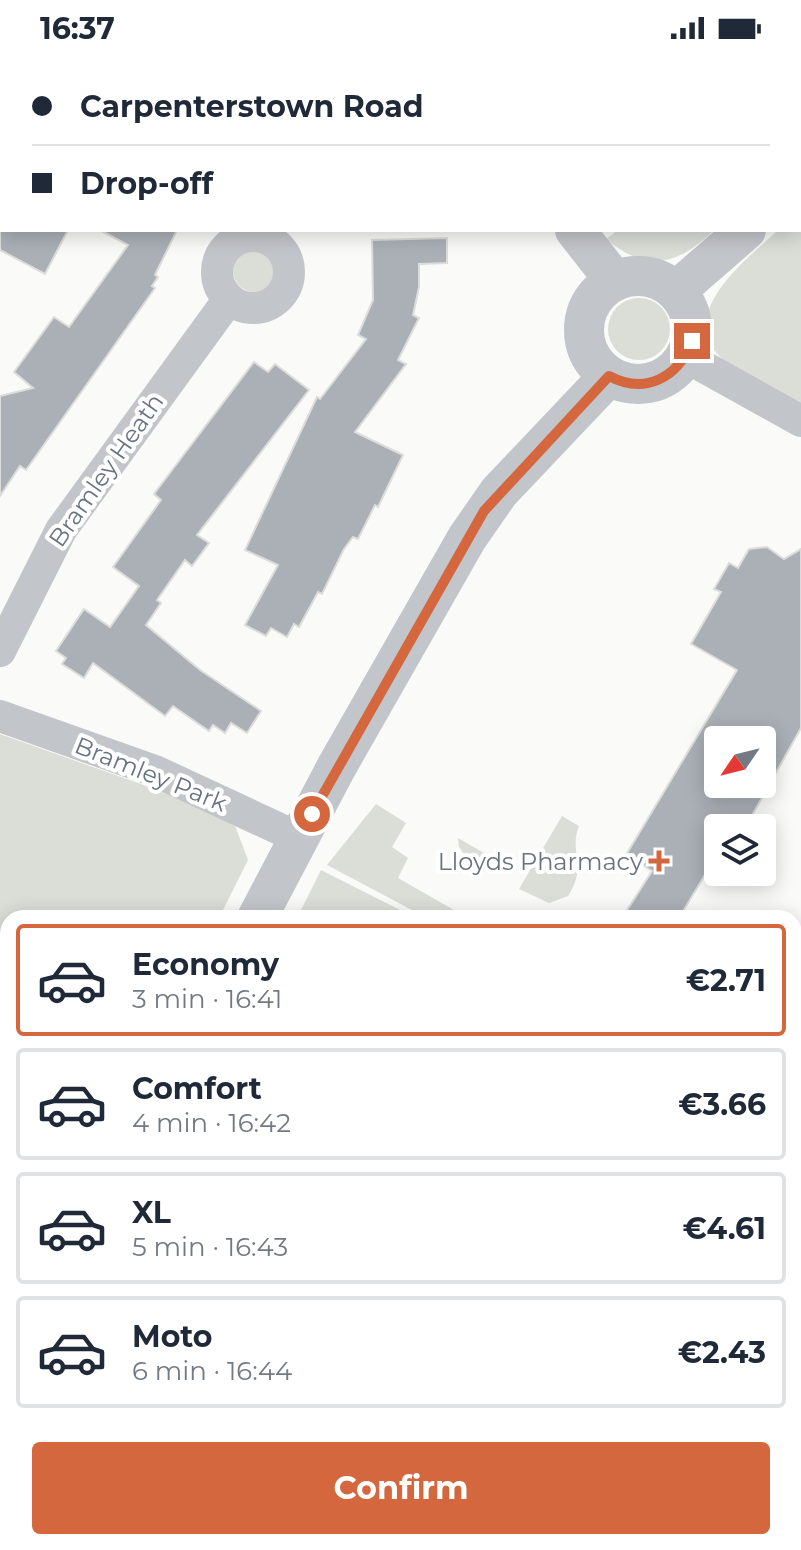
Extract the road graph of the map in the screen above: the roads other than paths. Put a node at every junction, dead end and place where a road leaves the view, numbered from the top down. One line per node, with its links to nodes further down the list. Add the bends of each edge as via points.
1 (577, 232): 3 (street)
2 (744, 232): 4 (street)
3 (615, 281): 4 (street, via 652,277); 7 (street, via 591,302 584,332 589,352)
4 (676, 291): 6 (street, via 693,324)
5 (229, 299): 9 (street, Bramley Heath, via 61,530)
6 (686, 357): 7 (street, via 671,374 651,383 629,384); 8 (street)
7 (609, 376): 11 (street, via 484,511)
8 (801, 421)
9 (0, 651)
10 (0, 716): 11 (street, Bramley Park, via 155,771)
11 (299, 838): 12 (street)
12 (261, 910)

